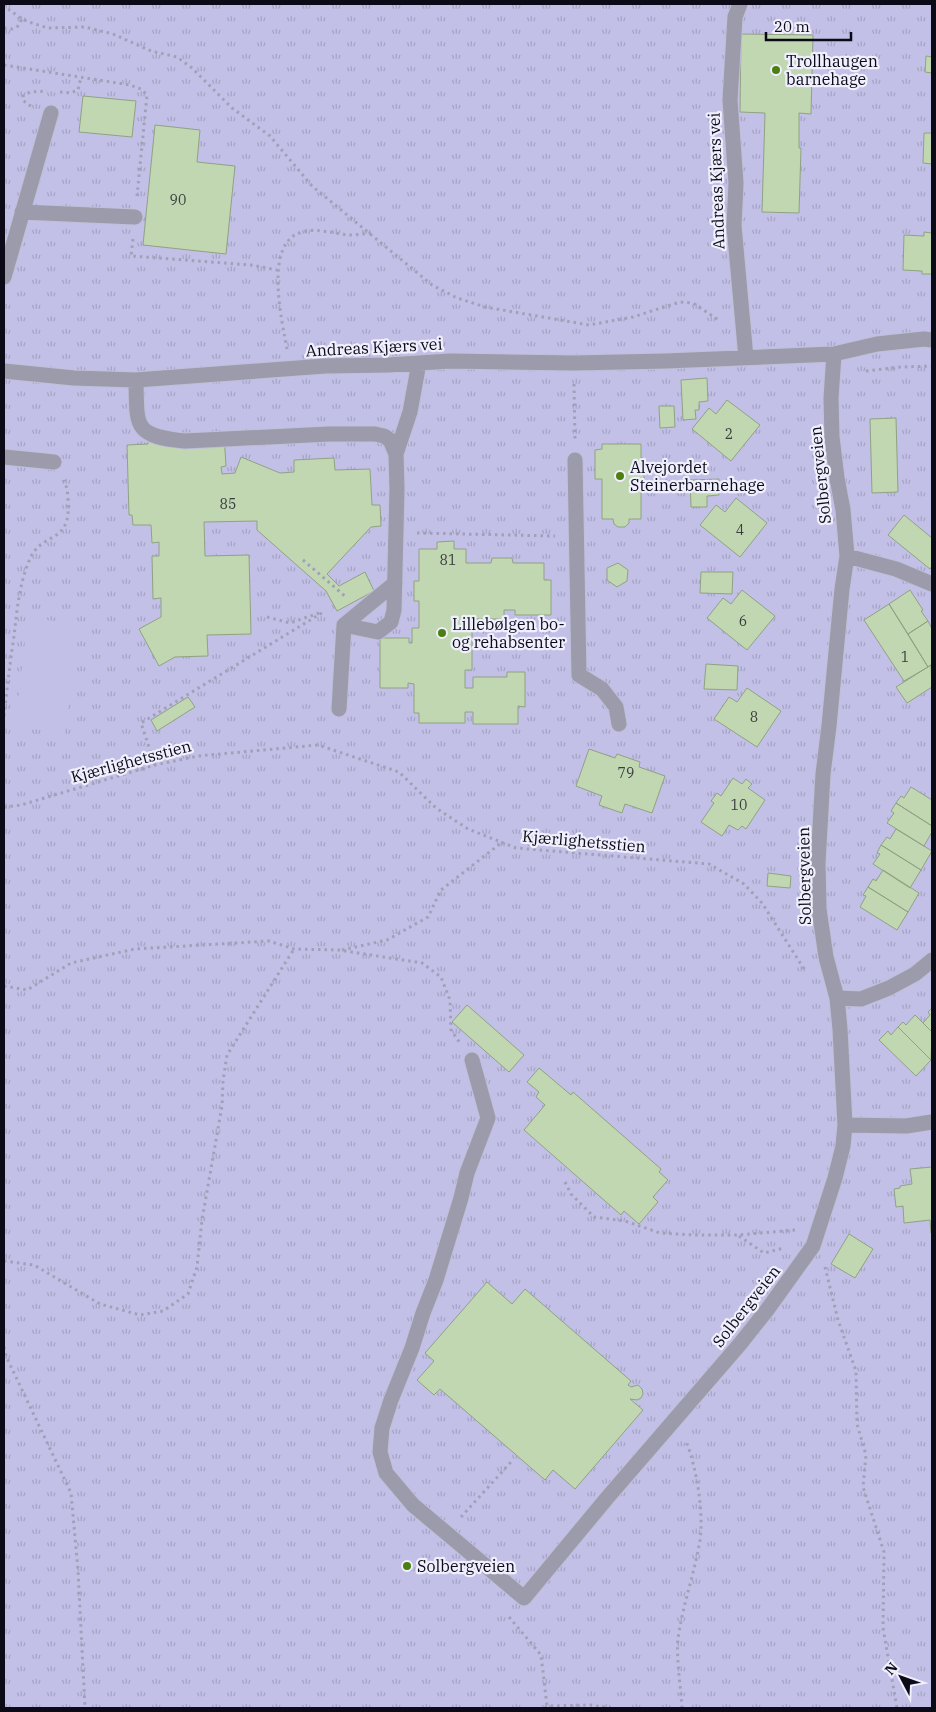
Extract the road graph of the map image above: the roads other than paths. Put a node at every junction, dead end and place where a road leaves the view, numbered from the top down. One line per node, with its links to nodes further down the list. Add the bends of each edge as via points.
1 (740, 4): 8 (street, Andreas Kjærs vei, via 735,17 730,100 736,183 734,226)
2 (51, 113): 3 (street)
3 (22, 212): 4 (street); 5 (street)
4 (135, 217)
5 (4, 278)
6 (932, 340): 7 (street, Andreas Kjærs vei, via 877,344)
7 (834, 354): 8 (street, Andreas Kjærs vei); 16 (street, Solbergveien, via 832,436)
8 (746, 358): 9 (street, Andreas Kjærs vei)
9 (419, 363): 11 (street, Andreas Kjærs vei); 12 (street, via 410,412)
10 (4, 371): 11 (street, Andreas Kjærs vei)
11 (136, 380): 12 (street, via 139,422 146,432 162,439 185,441 375,434 390,440)
12 (396, 454): 17 (street)
13 (4, 458): 15 (street)
14 (576, 460): 21 (street, via 579,675 602,689 616,707)
15 (54, 462)
16 (846, 556): 18 (street, via 896,569); 23 (street, Solbergveien, via 823,774 818,863 819,909 826,957)
17 (396, 582): 19 (street); 19 (street, via 391,622 378,632)
18 (932, 584)
19 (344, 625): 20 (street)
20 (338, 709)
21 (619, 724)
22 (932, 960): 23 (street, via 915,974 882,991 861,999)
23 (837, 998): 26 (street, Solbergveien)
24 (472, 1060): 26 (street, Solbergveien, via 488,1118 467,1173 436,1280 382,1428 380,1452 386,1473 413,1505 524,1598 767,1310 813,1246 835,1178)
25 (932, 1122): 26 (street, via 906,1126)
26 (846, 1125)

